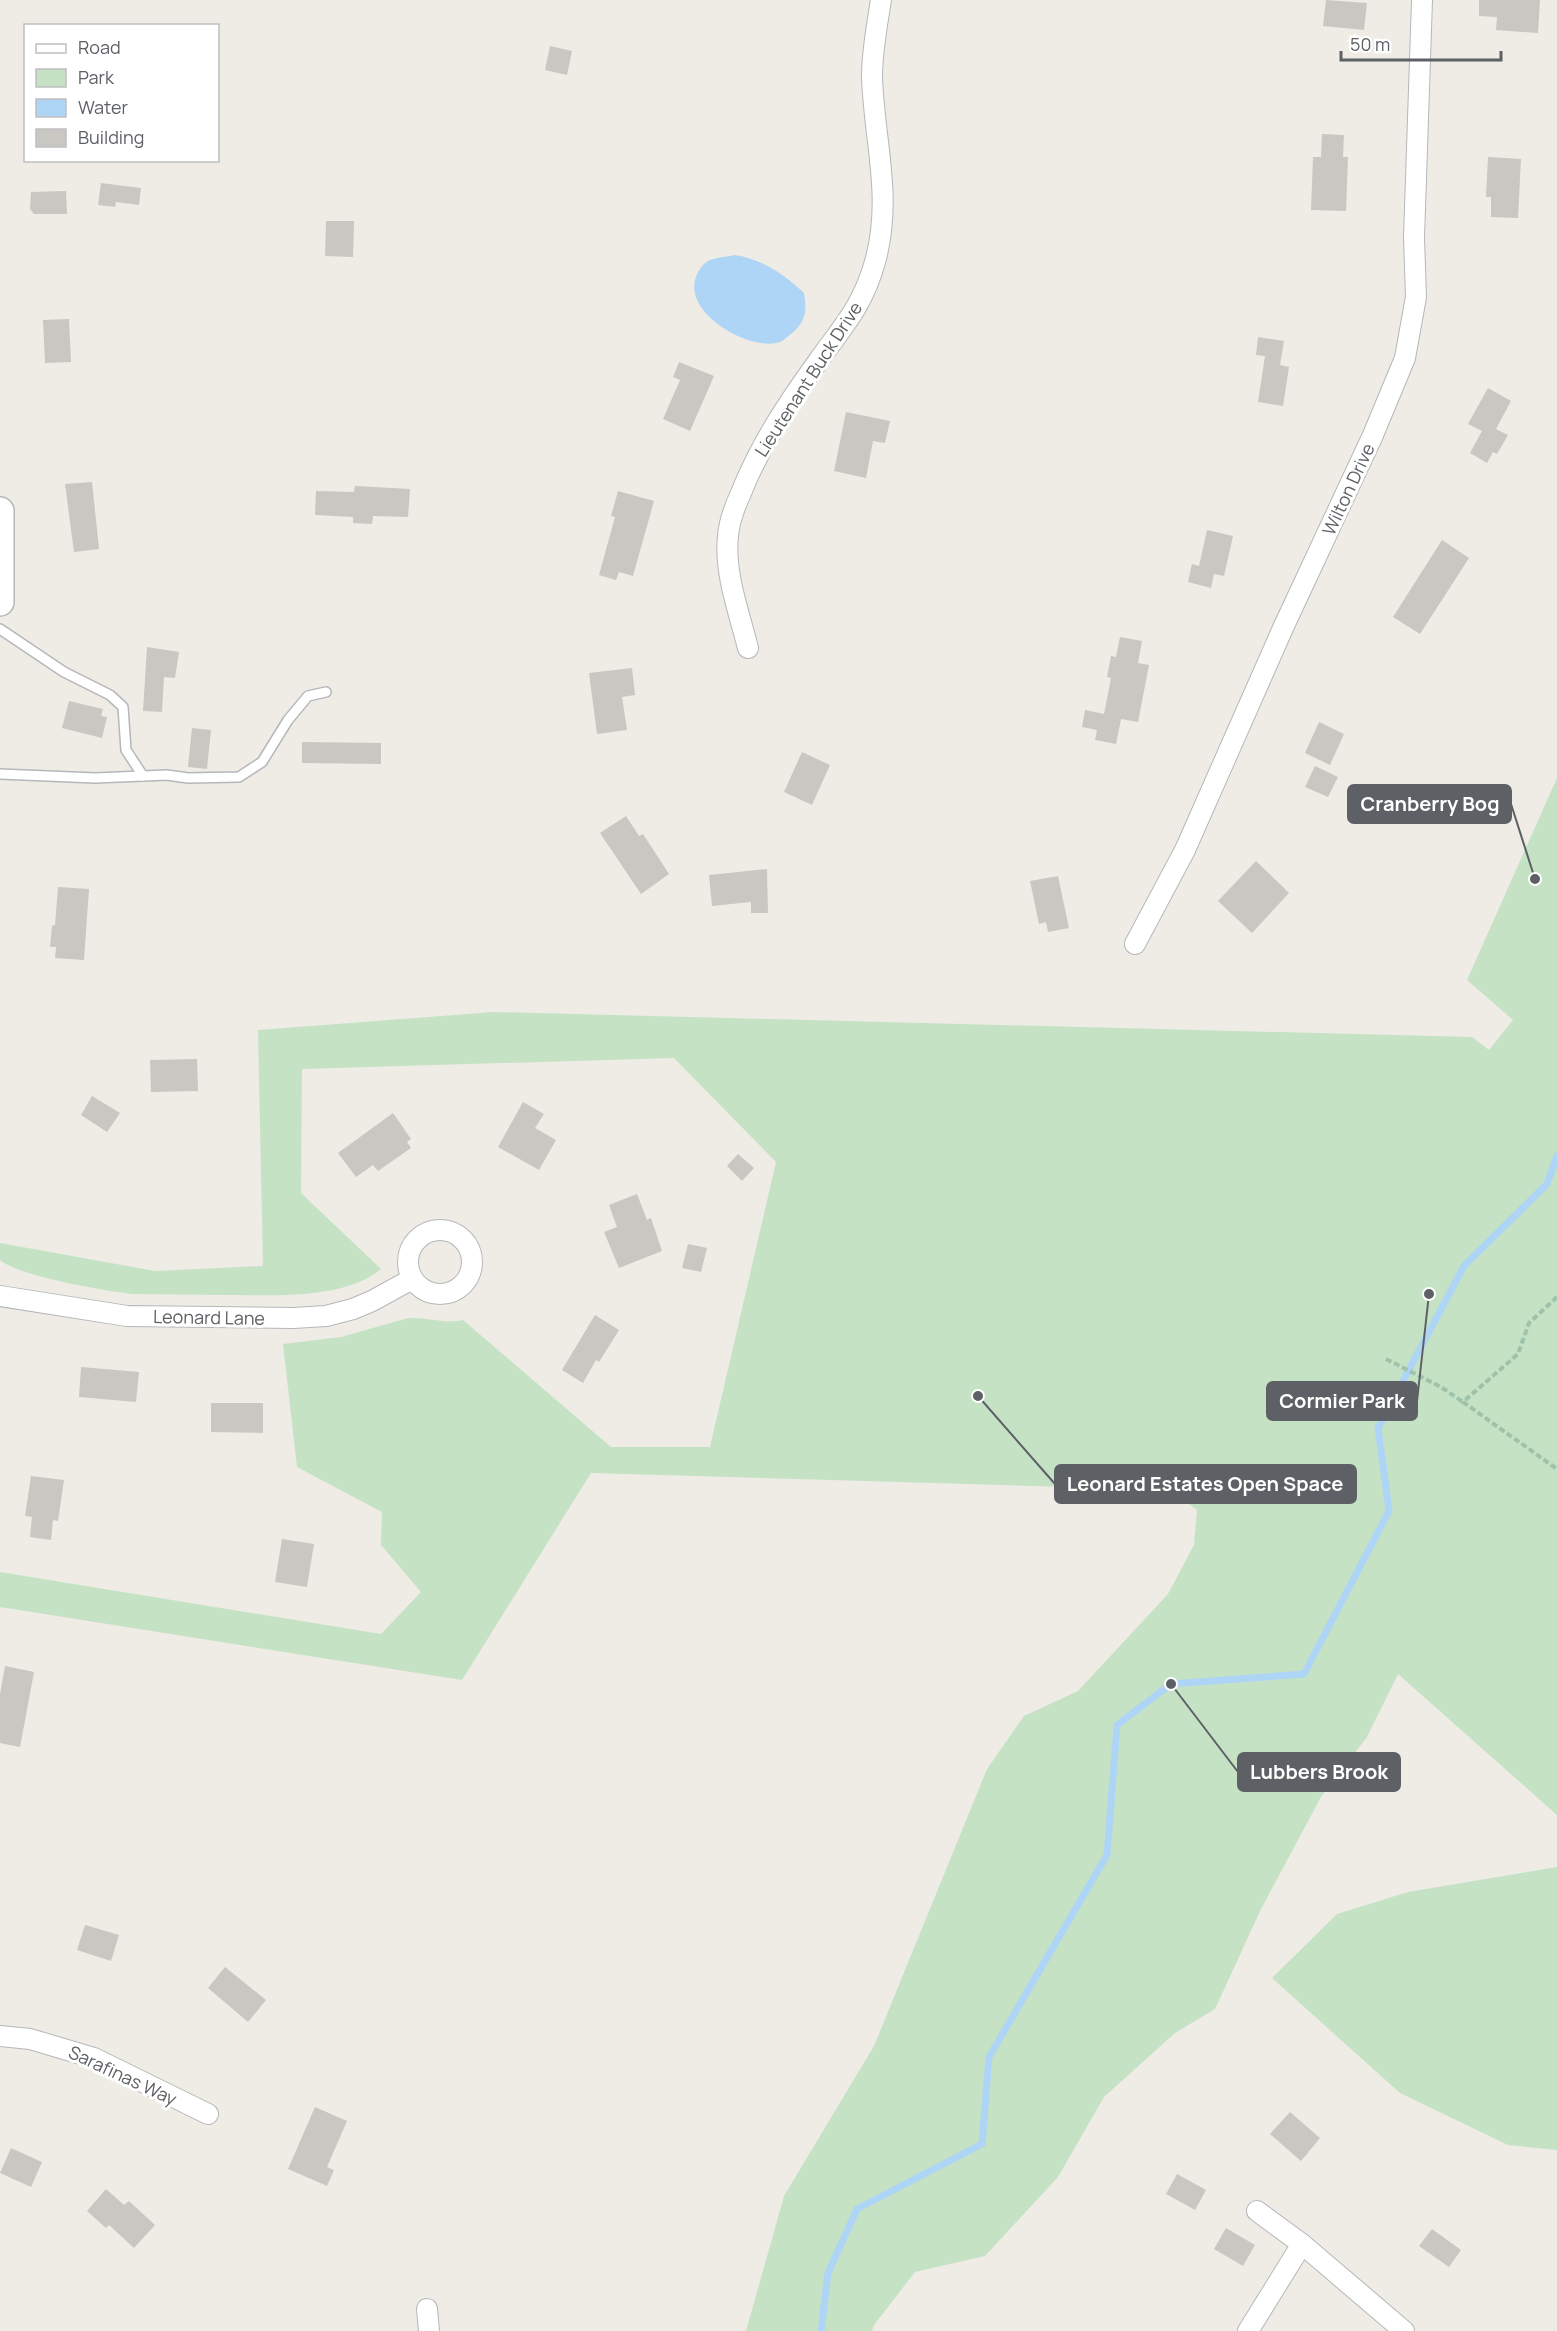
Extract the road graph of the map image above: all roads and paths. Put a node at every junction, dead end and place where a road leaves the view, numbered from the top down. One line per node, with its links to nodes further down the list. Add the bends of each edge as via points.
1 (881, 0): 6 (street, Lieutenant Buck Drive, via 872,77 883,178 880,242 868,283 849,322 761,445 734,510 728,536 728,563)
2 (1422, 0): 10 (street, Wilton Drive, via 1414,238 1416,297 1405,358 1374,435 1185,850)
3 (0, 511): 4 (street)
4 (0, 602)
5 (0, 629): 9 (lane, via 64,672 110,695 123,707 126,750)
6 (748, 648)
7 (326, 692): 9 (lane, via 308,696 262,762 238,777)
8 (0, 774): 9 (lane)
9 (143, 776)
10 (1135, 944)
11 (412, 1279): 12 (street, Leonard Lane, via 372,1302 315,1317 127,1316)
12 (0, 1296)
13 (1557, 1297): 15 (path, via 1529,1323 1518,1354)
14 (1386, 1359): 15 (path)
15 (1463, 1402): 16 (path)
16 (1557, 1469)
17 (0, 2036): 18 (street, Sarafinas Way, via 53,2045 94,2058)
18 (208, 2114)
19 (1257, 2211): 20 (street)
20 (1302, 2244): 23 (street); 24 (street)
21 (427, 2309): 22 (street)
22 (429, 2331)
23 (1248, 2331)
24 (1404, 2331)

